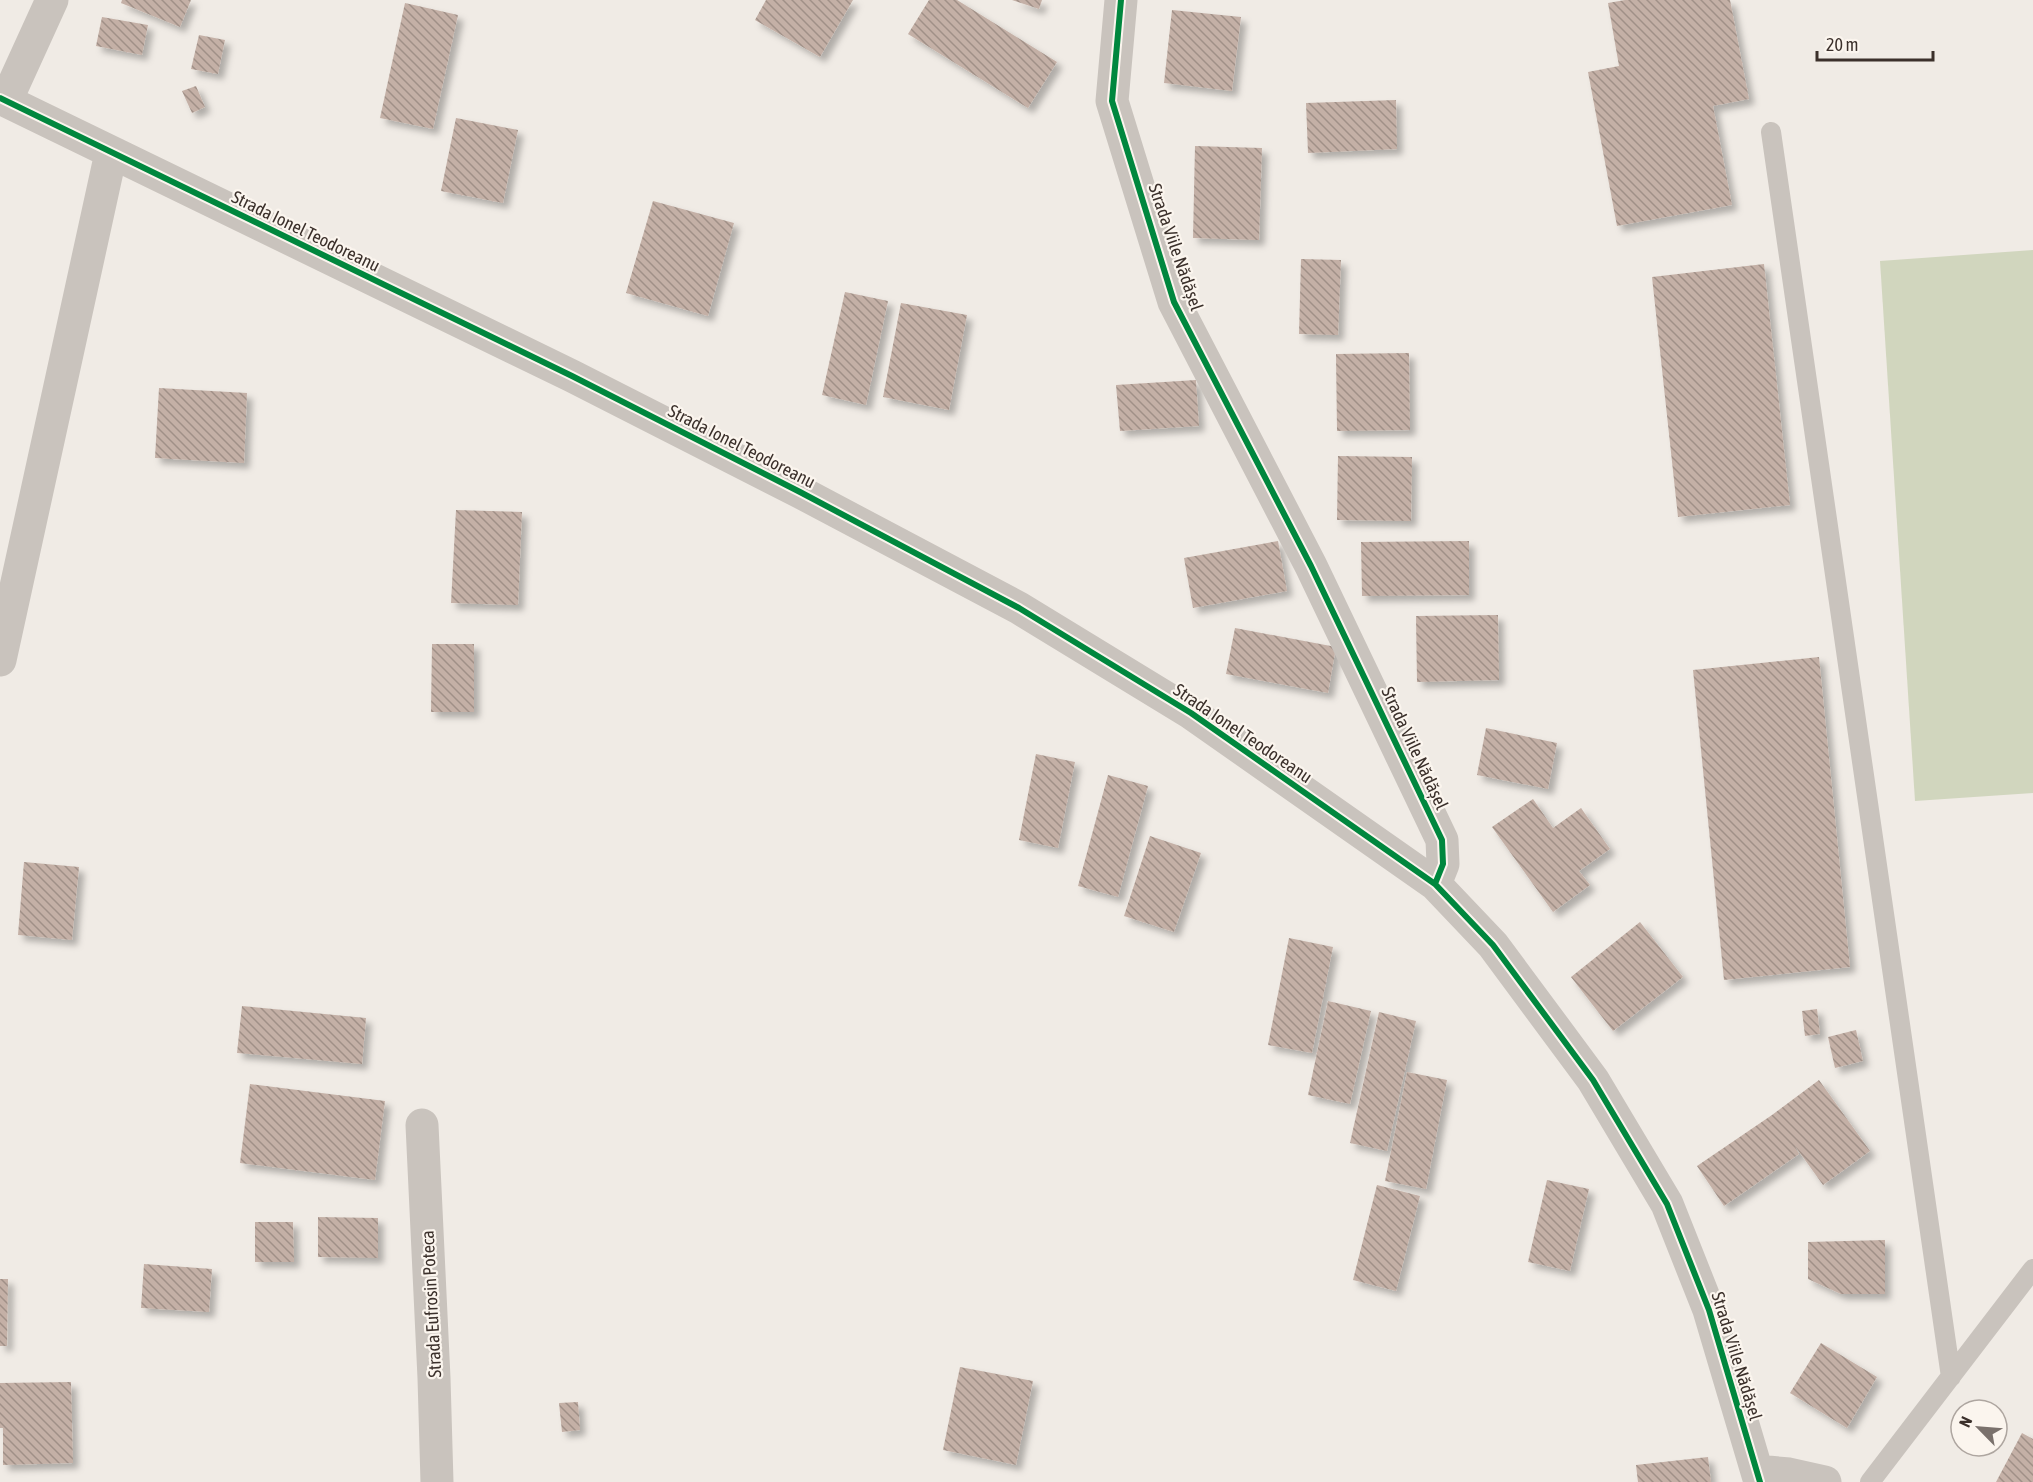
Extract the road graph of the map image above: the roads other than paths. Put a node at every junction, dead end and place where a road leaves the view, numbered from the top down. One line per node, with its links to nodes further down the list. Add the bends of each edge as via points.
1 (52, 0): 3 (street)
2 (1121, 0): 7 (street, Strada Viile Nădășel, via 1112,101 1174,302 1311,566 1442,840 1443,864)
3 (3, 99): 5 (street, Strada Ionel Teodoreanu)
4 (1771, 132): 10 (lane)
5 (111, 153): 6 (street); 7 (street, Strada Ionel Teodoreanu, via 572,376 1019,608 1191,713)
6 (0, 660)
7 (1435, 884): 11 (street, Strada Viile Nădășel, via 1493,945 1593,1080 1667,1204 1709,1310)
8 (422, 1125): 12 (street, Strada Eufrosin Poteca)
9 (2033, 1269): 10 (lane)
10 (1951, 1377): 14 (lane)
11 (1758, 1477): 13 (street, via 1789,1474)
12 (436, 1482)
13 (1825, 1482)
14 (1870, 1482)

